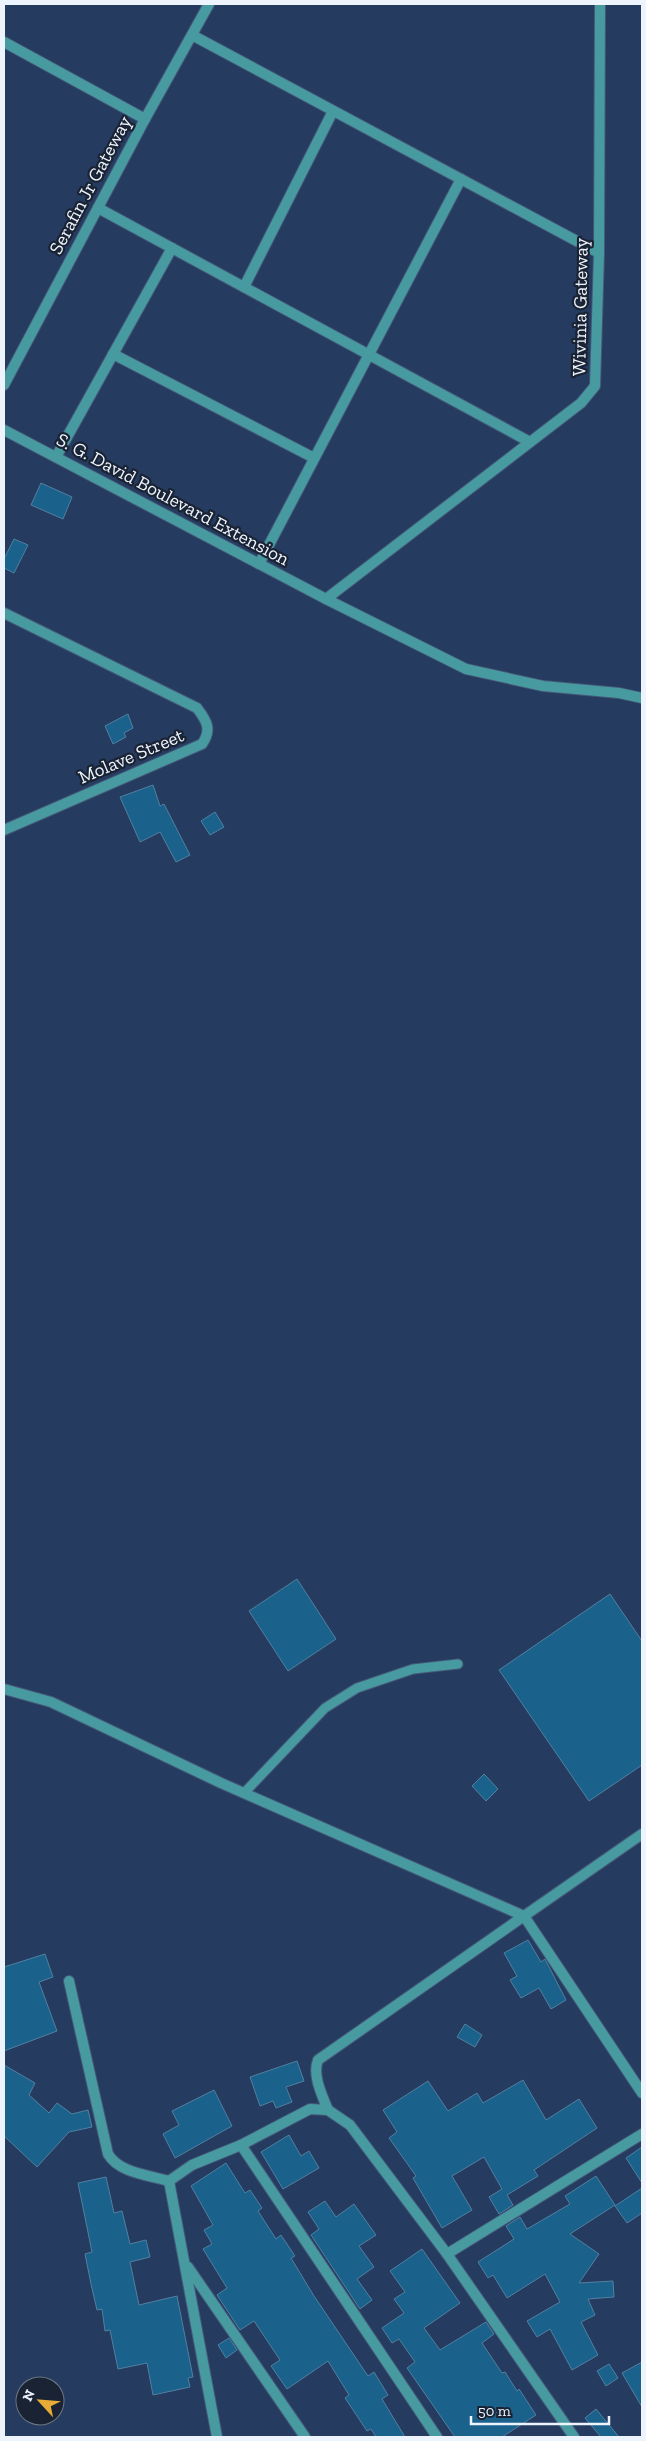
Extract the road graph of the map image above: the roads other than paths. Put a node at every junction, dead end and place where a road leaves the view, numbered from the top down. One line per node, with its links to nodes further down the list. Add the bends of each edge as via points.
1 (209, 4): 3 (street, Serafin Jr Gateway)
2 (600, 4): 10 (street, Wivinia Gateway)
3 (192, 35): 5 (street); 6 (street, Serafin Jr Gateway)
4 (4, 42): 6 (street)
5 (333, 111): 7 (street); 11 (street)
6 (145, 119): 8 (street, Serafin Jr Gateway)
7 (461, 179): 10 (street); 13 (street)
8 (98, 208): 9 (street); 14 (street, Serafin Jr Gateway)
9 (172, 248): 11 (street); 12 (street)
10 (599, 253): 16 (street, Wivinia Gateway, via 596,386 581,403)
11 (244, 287): 13 (street)
12 (113, 354): 17 (street); 18 (street)
13 (368, 354): 16 (street); 18 (street)
14 (4, 385)
15 (4, 430): 17 (street, S. G. David Boulevard Extension)
16 (530, 442): 20 (street, Wivinia Gateway)
17 (56, 457): 19 (street, S. G. David Boulevard Extension)
18 (314, 458): 19 (street)
19 (259, 564): 20 (street, S. G. David Boulevard Extension)
20 (326, 599): 22 (street, S. G. David Boulevard Extension, via 466,669 544,686)
21 (4, 613): 23 (street, Molave Street, via 197,708 208,729 202,744)
22 (642, 698)
23 (4, 830)
24 (458, 1664): 26 (lane, via 413,1670 357,1688 325,1708)
25 (4, 1689): 26 (street, via 51,1702)
26 (244, 1793): 28 (street)
27 (642, 1834): 28 (street)
28 (524, 1916): 30 (street); 31 (street, via 318,2060 318,2082)
29 (69, 1981): 34 (street, via 108,2154 121,2167)
30 (642, 2093)
31 (328, 2110): 33 (street, via 310,2109); 35 (street, via 350,2125)
32 (642, 2134): 35 (street)
33 (240, 2145): 34 (street, via 192,2165); 39 (street)
34 (169, 2181): 36 (street)
35 (446, 2254): 40 (street)
36 (186, 2264): 37 (street); 38 (street)
37 (217, 2437)
38 (305, 2437)
39 (437, 2437)
40 (574, 2437)

